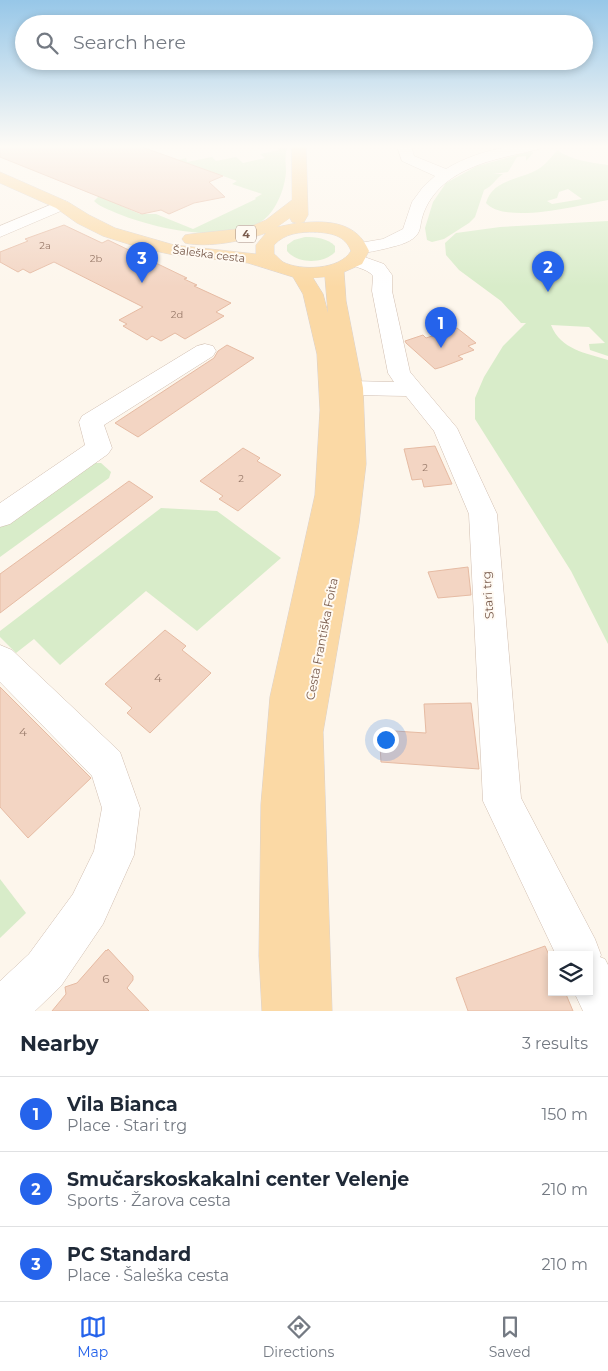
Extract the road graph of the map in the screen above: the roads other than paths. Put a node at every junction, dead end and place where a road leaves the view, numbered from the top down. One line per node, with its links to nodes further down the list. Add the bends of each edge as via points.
1 (36, 193): 5 (main road, Šaleška cesta / 4)
2 (300, 193): 4 (main road)
3 (427, 193): 9 (street, via 413,219 412,228 396,240)
4 (300, 202): 7 (main road, via 300,215 294,224); 8 (main road, 4, via 261,229)
5 (62, 205): 6 (street); 8 (main road, Šaleška cesta / 4, via 83,220 109,232 147,244)
6 (0, 232)
7 (275, 235): 8 (main road, Šaleška cesta, via 229,244); 9 (main road, Šaleška cesta, via 325,222); 10 (main road, via 265,244 264,251)
8 (179, 244): 10 (main road, Šaleška cesta / 4); 13 (main road, Cesta Františka Foita, via 200,259 272,275 301,296)
9 (355, 248): 11 (main road, 4); 16 (street, Stari trg, via 383,275 382,291 399,374)
10 (276, 265): 12 (main road, 4)
11 (334, 270): 12 (main road, 4); 15 (main road, Cesta Františka Foita)
12 (300, 272): 13 (main road, Cesta Františka Foita, via 313,294)
13 (320, 322): 22 (main road, Cesta Františka Foita, via 328,354 332,410 329,495 287,697 280,804 281,956)
14 (205, 350): 17 (street, via 91,422 99,448)
15 (351, 388): 16 (street); 23 (main road, Cesta Františka Foita, via 351,474 345,523 305,732)
16 (411, 389): 19 (street, Stari trg, via 444,428 483,514 502,801)
17 (0, 517)
18 (0, 660): 21 (street, via 107,765 121,808 114,855 88,909 45,970)
19 (577, 951)
20 (593, 983): 24 (street)
21 (2, 1011)
22 (285, 1011)
23 (309, 1011)
24 (608, 1011)

